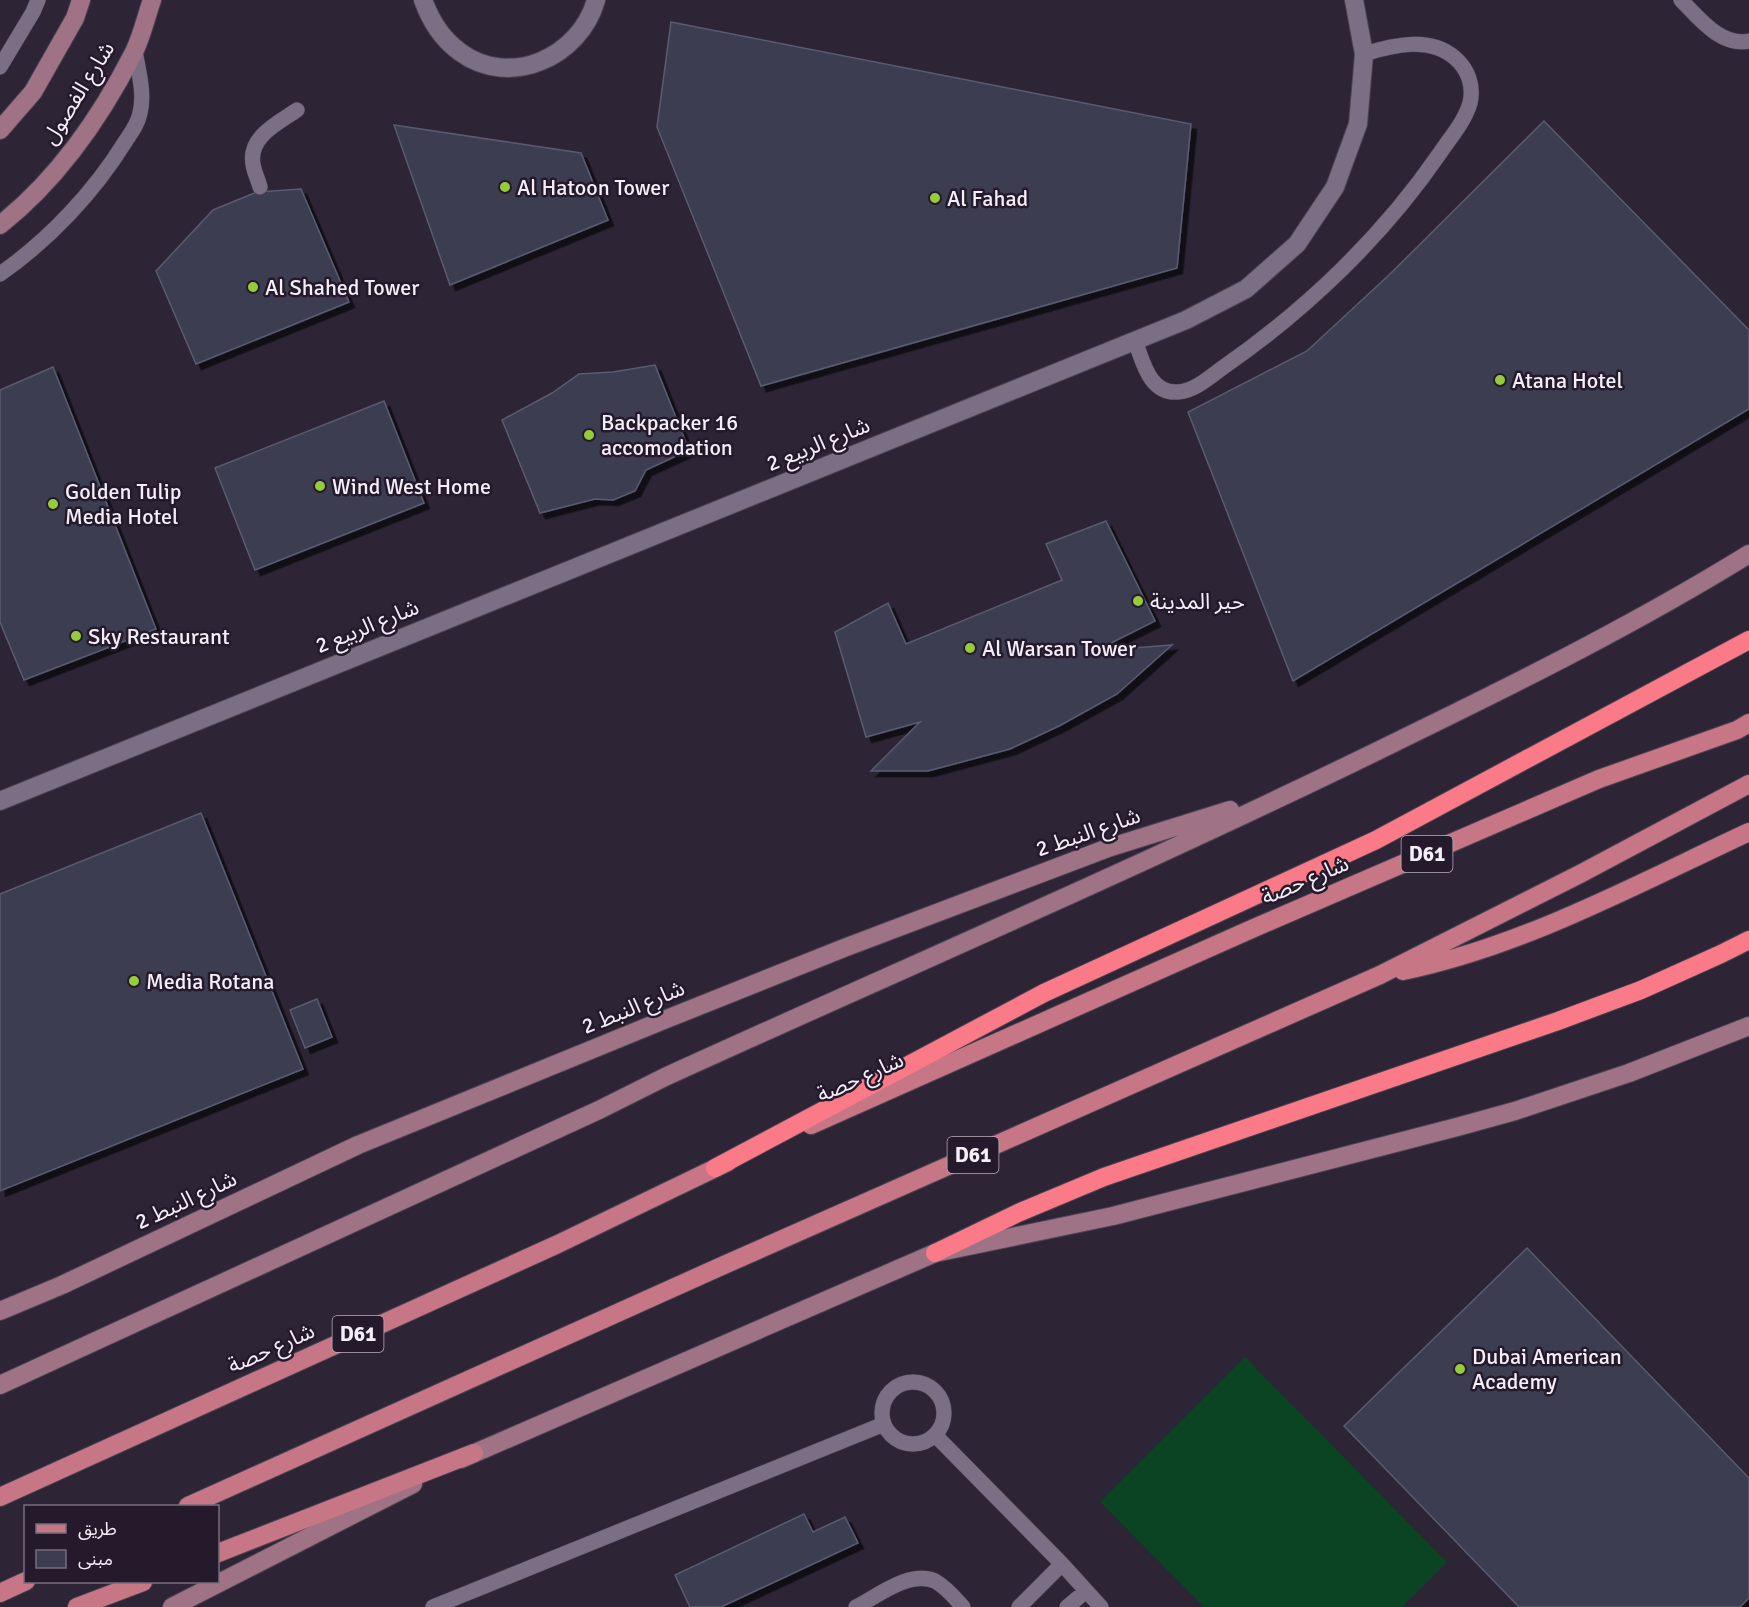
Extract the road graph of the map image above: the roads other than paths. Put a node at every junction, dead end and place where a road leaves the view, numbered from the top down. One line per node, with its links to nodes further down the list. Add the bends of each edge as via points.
1 (38, 0): 13 (lane)
2 (81, 0): 15 (main road, شارع الفصول, via 75,18 33,92)
3 (152, 0): 11 (main road, شارع الفصول)
4 (408, 0): 9 (street)
5 (423, 0): 9 (street)
6 (596, 0): 9 (street, via 583,30 567,47 526,66 482,63 461,53)
7 (1354, 0): 12 (street, شارع الربيع 2)
8 (1682, 0): 10 (lane, via 1708,27 1725,38)
9 (431, 20)
10 (1749, 41)
11 (135, 50): 17 (main road, شارع الفصول, via 103,108 64,162); 18 (lane, via 142,100 137,124 60,223)
12 (1364, 54): 19 (street, شارع الربيع 2, via 1358,123 1335,188 1297,244 1246,289); 19 (lane, via 1420,44 1447,51 1462,64 1471,82 1470,103 1462,121 1399,207 1364,247 1286,320 1189,389 1178,392 1158,387 1151,380)
13 (0, 67)
14 (297, 110): 16 (lane, via 268,130 253,149 252,164)
15 (0, 130)
16 (260, 187)
17 (0, 225)
18 (0, 274)
19 (1135, 341): 25 (street, شارع الربيع 2)
20 (1749, 555): 24 (main road, via 1556,663)
21 (1749, 640): 30 (highway, via 1376,840 1044,993)
22 (1749, 723): 30 (main road, شارع حصة / D61, via 1577,789 1254,928)
23 (1749, 784): 28 (main road, D61)
24 (1301, 789): 32 (main road, شارع النبط 2, via 1108,848 664,1020 358,1145); 33 (main road, via 696,1062)
25 (0, 801)
26 (1749, 832): 28 (main road, via 1490,947 1436,964)
27 (1749, 940): 31 (highway, via 1641,990 1558,1021 1104,1177)
28 (1380, 975): 38 (main road, D61)
29 (1749, 1026): 31 (main road, via 1629,1073 1456,1127 1102,1219)
30 (715, 1168): 37 (main road, شارع حصة / D61)
31 (935, 1253): 36 (main road)
32 (0, 1311)
33 (6, 1384)
34 (884, 1424): 35 (lane, via 902,1442 920,1444); 35 (lane, via 887,1396 901,1384 920,1382 942,1400 944,1419); 47 (lane)
35 (935, 1435): 40 (lane)
36 (474, 1453): 39 (main road); 46 (main road)
37 (0, 1497)
38 (190, 1505)
39 (219, 1552)
40 (1062, 1564): 43 (lane); 50 (lane)
41 (24, 1582): 44 (main road)
42 (138, 1583): 45 (main road)
43 (1086, 1591): 51 (lane); 52 (lane)
44 (0, 1593)
45 (77, 1607)
46 (172, 1607)
47 (434, 1607)
48 (856, 1607): 49 (lane, via 901,1583 923,1578 935,1581)
49 (963, 1607)
50 (1019, 1607)
51 (1067, 1607)
52 (1101, 1607)

